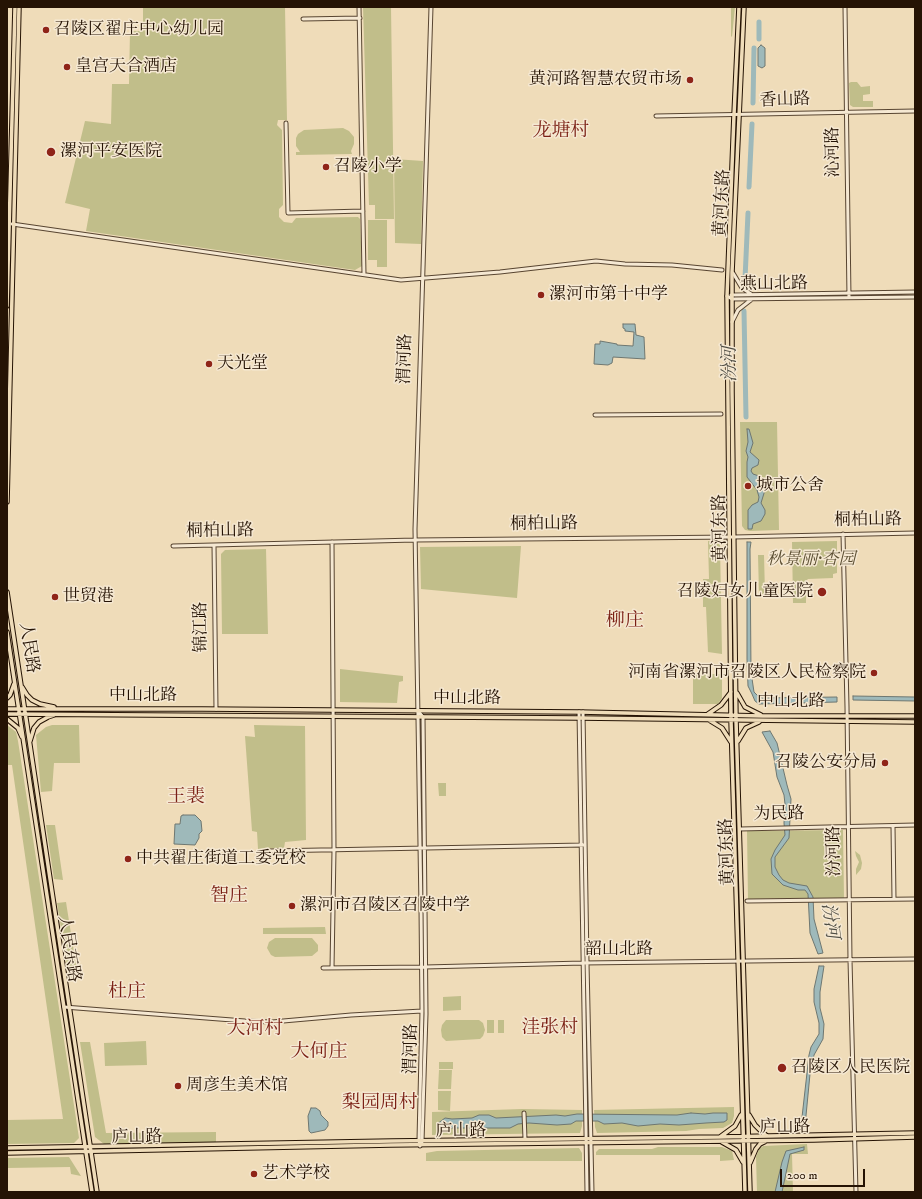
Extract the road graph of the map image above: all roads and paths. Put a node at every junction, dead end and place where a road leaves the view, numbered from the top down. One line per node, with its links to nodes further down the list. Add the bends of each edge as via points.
1 (15, 7): 17 (main road)
2 (19, 7): 18 (main road)
3 (359, 7): 8 (street)
4 (430, 7): 22 (street, 渭河路)
5 (740, 7): 12 (main road, 黄河东路)
6 (744, 7): 13 (main road, 黄河东路)
7 (845, 7): 11 (street, 沁河路)
8 (360, 18): 9 (street); 16 (street)
9 (304, 19)
10 (915, 111): 11 (street, 香山路)
11 (846, 112): 13 (street, 香山路); 23 (street, 沁河路)
12 (734, 115): 13 (street, 香山路); 14 (street, 香山路); 26 (main road, 黄河东路)
13 (740, 115): 20 (main road, 黄河东路)
14 (656, 116)
15 (286, 123): 16 (street, via 288,213)
16 (363, 211): 21 (street)
17 (8, 223): 18 (street); 31 (main road)
18 (14, 224): 21 (street); 32 (main road)
19 (722, 270): 22 (street, via 596,261)
20 (732, 272): 25 (street, via 742,288); 27 (main road, 黄河东路)
21 (364, 274): 22 (street, via 401,280)
22 (422, 278): 42 (street, 渭河路)
23 (849, 292): 24 (street, 燕山北路); 25 (street, 燕山北路); 28 (street, 沁河路)
24 (915, 292)
25 (753, 294): 27 (street, 燕山北路)
26 (727, 296): 27 (street, 燕山北路); 40 (main road, 黄河东路)
27 (732, 297): 30 (street, 燕山北路); 34 (main road, 黄河东路)
28 (849, 297): 29 (street, 燕山北路); 30 (street, 燕山北路)
29 (915, 297)
30 (752, 299): 34 (street, via 738,310)
31 (7, 307): 32 (main road)
32 (12, 311): 33 (main road); 37 (main road)
33 (7, 314)
34 (732, 323): 41 (main road, 黄河东路)
35 (721, 414): 36 (street)
36 (595, 415)
37 (7, 502)
38 (915, 533): 39 (street, 桐柏山路)
39 (843, 534): 41 (street, 桐柏山路); 70 (street, 汾河路)
40 (729, 537): 41 (street, 桐柏山路); 42 (street, 桐柏山路); 50 (main road, 黄河东路)
41 (734, 537): 51 (main road, 黄河东路)
42 (415, 540): 43 (street, 桐柏山路); 59 (street, 渭河路)
43 (332, 542): 44 (street, 桐柏山路); 58 (street)
44 (214, 545): 45 (street, 桐柏山路); 57 (street, 锦江路)
45 (173, 546)
46 (7, 592): 48 (main road, 人民路)
47 (7, 632): 49 (main road, 人民路)
48 (20, 681): 55 (main road, 人民路); 56 (main road, via 32,700)
49 (15, 682): 52 (main road); 54 (main road, 人民路)
50 (731, 691): 65 (main road, via 721,705); 66 (main road, 黄河东路)
51 (736, 692): 67 (main road, 黄河东路); 69 (main road, via 745,707)
52 (7, 698)
53 (7, 709): 54 (main road, 中山北路)
54 (19, 709): 55 (main road, 中山北路); 62 (main road, 人民东路)
55 (24, 709): 56 (main road, 中山北路); 63 (main road, 人民东路)
56 (61, 709): 57 (main road, 中山北路)
57 (216, 709): 58 (main road, 中山北路)
58 (333, 711): 59 (main road, 中山北路); 68 (street)
59 (418, 712): 60 (main road, 中山北路); 72 (street, 渭河路)
60 (581, 712): 65 (main road, 中山北路); 73 (street)
61 (7, 714): 62 (main road, 中山北路)
62 (20, 714): 63 (main road, 中山北路); 81 (main road, 人民东路)
63 (25, 714): 64 (main road, 中山北路); 82 (main road, 人民东路)
64 (60, 714): 68 (main road, 中山北路); 82 (main road, via 39,722)
65 (708, 714): 66 (main road, 中山北路)
66 (731, 715): 67 (main road, 中山北路); 76 (main road, 黄河东路)
67 (736, 715): 69 (main road, 中山北路); 77 (main road, 黄河东路)
68 (333, 716): 72 (main road, 中山北路); 91 (street)
69 (763, 716): 70 (main road, 中山北路)
70 (847, 716): 71 (main road, 中山北路); 79 (street, 汾河路)
71 (915, 716)
72 (420, 717): 73 (main road, 中山北路); 90 (street, 渭河路)
73 (581, 718): 75 (main road, 中山北路); 89 (street)
74 (7, 719): 81 (main road, via 18,728)
75 (708, 720): 76 (main road, 中山北路); 84 (main road, via 720,726)
76 (731, 720): 77 (main road, 中山北路); 84 (main road, 黄河东路)
77 (736, 720): 78 (main road, 中山北路); 83 (main road, 黄河东路)
78 (763, 720): 79 (main road, 中山北路); 83 (main road, via 746,728)
79 (847, 722): 80 (main road, 中山北路); 87 (street, 汾河路)
80 (915, 722)
81 (24, 742): 105 (main road, 人民东路)
82 (29, 742): 106 (main road, 人民东路)
83 (738, 742): 88 (main road, 黄河东路)
84 (732, 743): 99 (main road, 黄河东路)
85 (893, 826): 86 (street, 为民路); 87 (street, 为民路); 93 (street)
86 (915, 826)
87 (848, 827): 88 (street, 为民路); 95 (street, 汾河路)
88 (740, 829): 100 (main road, 黄河东路)
89 (583, 845): 90 (street); 101 (street)
90 (422, 848): 91 (street); 102 (street, 渭河路)
91 (334, 850): 92 (street); 104 (street)
92 (269, 851)
93 (894, 899): 94 (street); 95 (street)
94 (915, 899)
95 (849, 900): 96 (street); 98 (street, 汾河路)
96 (746, 901)
97 (915, 959): 98 (street, 韶山北路)
98 (850, 960): 100 (street, 韶山北路); 112 (street, 汾河路)
99 (738, 962): 100 (street, 韶山北路); 101 (street, 韶山北路); 108 (main road, 黄河东路)
100 (744, 962): 110 (main road, 黄河东路)
101 (585, 963): 102 (street, 韶山北路); 120 (street)
102 (424, 967): 104 (street, 韶山北路); 107 (street, 渭河路)
103 (323, 968): 104 (street, 韶山北路)
104 (332, 968)
105 (64, 1007): 106 (street); 123 (main road, 人民东路)
106 (70, 1007): 107 (street, via 246,1022); 124 (main road, 人民东路)
107 (424, 1011): 121 (street, 渭河路)
108 (742, 1112): 116 (main road, via 735,1126); 117 (main road, 黄河东路)
109 (524, 1113): 115 (street)
110 (748, 1113): 113 (main road, via 755,1125); 118 (main road, 黄河东路)
111 (915, 1133): 112 (main road, 庐山路)
112 (855, 1135): 113 (main road, 庐山路); 119 (street, 汾河路)
113 (768, 1138): 118 (main road, 庐山路); 119 (main road, 庐山路); 130 (main road, via 756,1149)
114 (915, 1138): 119 (main road, 庐山路)
115 (525, 1139): 120 (main road, 庐山路); 121 (main road, 庐山路)
116 (720, 1139): 117 (main road, 庐山路); 120 (main road, 庐山路); 129 (main road, via 736,1150)
117 (743, 1139): 118 (main road, 庐山路); 129 (main road, 黄河东路)
118 (749, 1139): 130 (main road, 黄河东路)
119 (855, 1139): 137 (street, 汾河路)
120 (589, 1140): 122 (main road, 庐山路); 133 (street); 134 (street)
121 (420, 1141): 122 (street, 渭河路); 124 (main road, 庐山路)
122 (420, 1146): 127 (main road, 庐山路)
123 (85, 1147): 124 (main road, 庐山路); 125 (main road, 庐山路); 126 (main road, 人民东路)
124 (91, 1147): 127 (main road, 人民东路)
125 (7, 1148)
126 (86, 1152): 127 (main road, 庐山路); 128 (main road, 庐山路); 131 (main road, 人民东路)
127 (92, 1152): 132 (main road, 人民东路)
128 (7, 1153)
129 (744, 1166): 135 (main road, 黄河东路)
130 (749, 1166): 136 (main road, 黄河东路)
131 (92, 1192)
132 (97, 1192)
133 (587, 1192)
134 (592, 1192)
135 (745, 1192)
136 (750, 1192)
137 (856, 1192)

